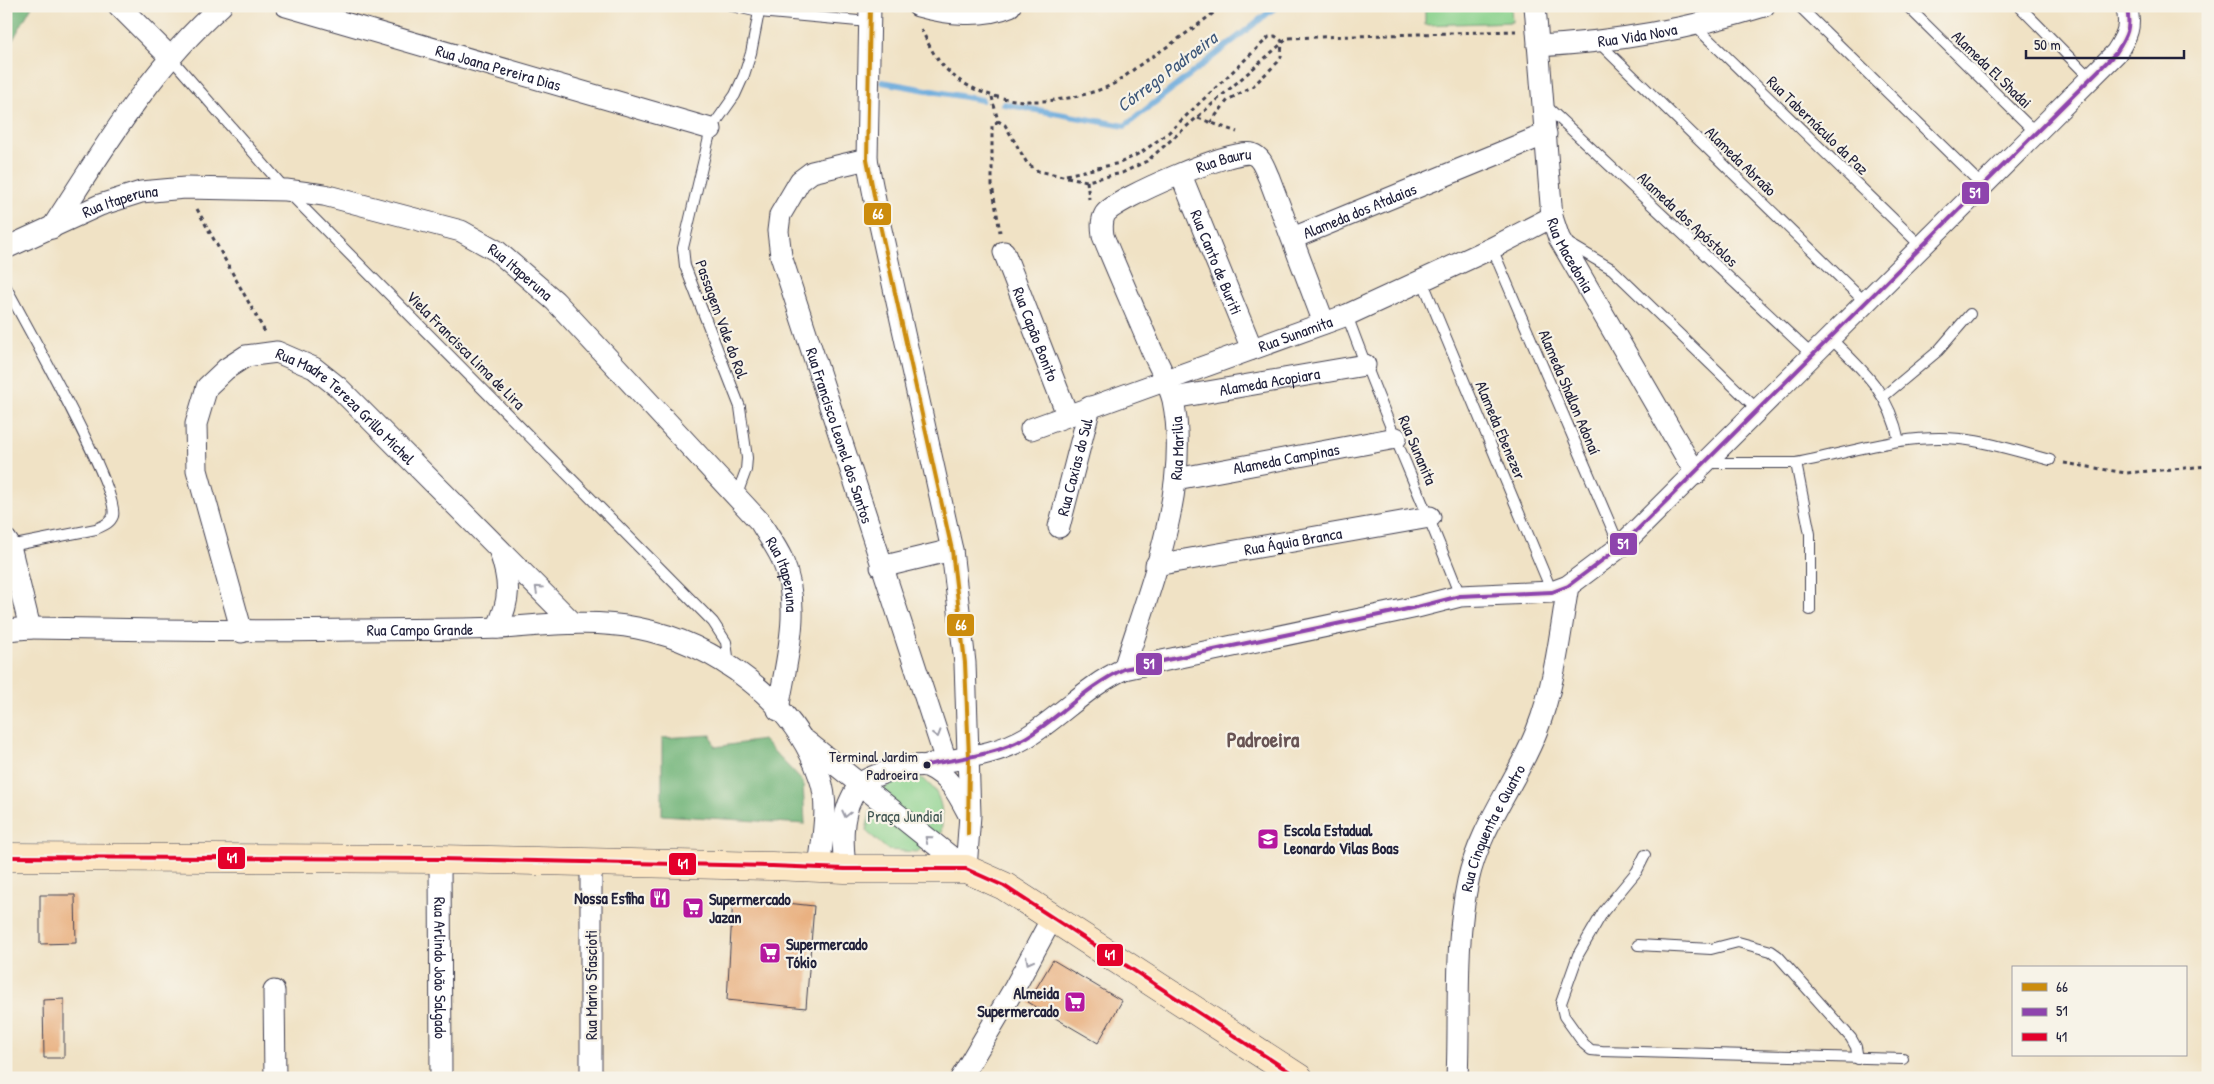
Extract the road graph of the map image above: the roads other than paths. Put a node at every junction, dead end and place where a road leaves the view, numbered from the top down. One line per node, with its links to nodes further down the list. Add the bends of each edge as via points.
1 (119, 6): 18 (street)
2 (221, 6): 18 (street)
3 (286, 6): 21 (street, Rua Joana Pereira Dias)
4 (732, 6): 12 (lane)
5 (1010, 6): 14 (street, via 998,12)
6 (1535, 6): 16 (street, Rua Macedonia)
7 (1764, 6): 15 (street, Rua Vida Nova)
8 (1799, 6): 26 (lane)
9 (1907, 6): 22 (lane, Alameda El Shadai)
10 (2019, 6): 19 (lane)
11 (2126, 6): 19 (street, via 2128,33 2116,53)
12 (759, 12): 13 (lane); 21 (lane, Passagem Vale do Rol, via 751,53 736,95)
13 (870, 14): 24 (street)
14 (918, 14)
15 (1695, 26): 17 (street, Rua Vida Nova); 33 (lane, Rua Tabernáculo da Paz)
16 (1537, 38): 17 (street, Rua Vida Nova); 20 (street, Rua Macedonia)
17 (1597, 41): 39 (lane, Alameda Abraão)
18 (171, 58): 27 (lane, Viela Francisca Lima de Lira); 29 (street, via 108,141)
19 (2090, 78): 22 (street)
20 (1544, 104): 23 (street, Rua Macedonia); 45 (lane, Alameda dos Apóstolos)
21 (711, 129): 59 (lane, Passagem Vale do Rol, via 683,248 685,266 740,407 747,458)
22 (2036, 132): 26 (street)
23 (1546, 134): 28 (street, Rua Macedonia); 31 (street, Alameda dos Atalaias)
24 (867, 159): 64 (street); 67 (street, Rua Francisco Leonel dos Santos, via 812,172 800,181 780,215 778,231 782,256)
25 (1180, 175): 30 (street, Rua Bauru, via 1116,204 1102,222); 31 (street, Rua Bauru, via 1243,153 1252,154 1262,162); 44 (street, Rua Canto de Buriti)
26 (1982, 185): 33 (street)
27 (286, 190): 29 (street, Rua Itaperuna, via 185,188 141,192 100,205); 59 (street, Rua Itaperuna, via 324,195 461,232 497,251 555,301); 76 (lane, Viela Francisca Lima de Lira, via 712,622 726,642)
28 (1552, 217): 32 (street, Rua Macedonia); 35 (street, Rua Sunamita)
29 (52, 229): 34 (street, Rua Itaperuna)
30 (1102, 236): 47 (street, Rua Marilia)
31 (1293, 238): 42 (street, Rua Bauru)
32 (1559, 238): 50 (lane, via 1612,270); 57 (street, Rua Macedonia)
33 (1921, 246): 39 (street)
34 (6, 248)
35 (1492, 248): 37 (street, Rua Sunamita); 63 (lane, Alameda Shallon Adonaí)
36 (1004, 252): 51 (street, Rua Capão Bonito)
37 (1422, 280): 41 (street, Rua Sunamita); 68 (lane, Alameda Ebenezer)
38 (6, 287): 62 (lane, via 101,469 114,509 108,523 96,530)
39 (1865, 302): 43 (street)
40 (1970, 314): 48 (lane, via 1938,351)
41 (1347, 315): 42 (street, Rua Sunamita); 46 (lane, Rua Sunanita)
42 (1324, 323): 44 (street, Rua Sunamita)
43 (1830, 338): 45 (street); 48 (lane, via 1864,370)
44 (1252, 349): 47 (street, Rua Sunamita)
45 (1812, 355): 50 (street)
46 (1365, 365): 47 (street, Alameda Acopiara); 53 (lane, Rua Sunanita)
47 (1169, 389): 49 (street, Rua Sunamita); 58 (street, Rua Marilia, via 1178,436)
48 (1884, 396): 54 (lane)
49 (1090, 407): 51 (street, Rua Sunamita); 61 (street, Rua Caxias do Sul)
50 (1758, 410): 57 (street)
51 (1067, 414): 52 (street, Rua Sunamita)
52 (1031, 429)
53 (1396, 438): 58 (street, Alameda Campinas); 60 (lane, Rua Sunanita)
54 (1899, 442): 55 (lane, via 1959,439); 56 (lane)
55 (2050, 460)
56 (1796, 463): 57 (lane); 70 (lane, via 1810,534)
57 (1700, 468): 63 (street)
58 (1176, 479): 66 (street, Rua Marilia)
59 (736, 497): 80 (street, Rua Itaperuna, via 760,522 782,558 790,588 794,613)
60 (1430, 517): 66 (street, Rua Águia Branca); 69 (lane, Rua Sunanita)
61 (1059, 527)
62 (8, 543): 72 (street)
63 (1620, 548): 68 (street)
64 (952, 550): 67 (street); 78 (street)
65 (500, 552): 71 (street, Rua Madre Tereza Grillo Michel, one-way to 65); 73 (street, via 509,591 506,609); 75 (street, Rua Madre Tereza Grillo Michel, via 338,388 314,368 276,352 246,356 226,368 207,387 196,424 197,470)
66 (1156, 565): 77 (street, Rua Marilia)
67 (882, 567): 79 (street, Rua Francisco Leonel dos Santos)
68 (1560, 589): 69 (street); 102 (street, Rua Cinquenta e Quatro, via 1549,692 1536,731 1485,830 1468,881 1459,946)
69 (1460, 596): 77 (street)
70 (1810, 610)
71 (573, 624): 73 (street, Rua Campo Grande); 76 (street, Rua Campo Grande, via 635,627 667,635 699,648)
72 (30, 628): 74 (street, Rua Campo Grande); 75 (street, Rua Campo Grande)
73 (497, 628): 75 (street, Rua Campo Grande)
74 (6, 630)
75 (242, 632)
76 (730, 667): 80 (street, Rua Campo Grande, via 757,687)
77 (1124, 669): 82 (street, via 1085,691 1027,737 1004,748)
78 (967, 703): 79 (street); 82 (street)
79 (929, 706): 83 (street, Rua Francisco Leonel dos Santos, one-way to 83)
80 (778, 710): 81 (street, Rua Campo Grande)
81 (797, 732): 84 (street, Rua Campo Grande); 90 (street, Rua Campo Grande, via 821,779)
82 (969, 757): 83 (street); 85 (street)
83 (937, 763): 84 (street, via 903,768); 85 (street)
84 (860, 784): 90 (street, one-way to 90, via 845,816 843,845); 91 (street, Rua Campo Grande, one-way to 84)
85 (970, 815): 91 (street)
86 (1646, 856): 95 (lane, via 1603,912 1583,947 1561,1003 1564,1016 1584,1044 1591,1050 1602,1051)
87 (6, 857): 88 (main road)
88 (440, 859): 89 (main road); 99 (street, Rua Arlindo João Salgado)
89 (591, 861): 90 (main road); 100 (street, Rua Mario Sfascioti)
90 (832, 869): 91 (main road)
91 (966, 869): 92 (main road, via 1004,886)
92 (1052, 918): 97 (street, one-way to 97); 101 (main road)
93 (1638, 945): 95 (lane, via 1711,949 1738,942 1771,952 1851,1038)
94 (274, 991): 98 (street)
95 (1858, 1059): 96 (lane)
96 (1903, 1059)
97 (966, 1076)
98 (275, 1078)
99 (442, 1078)
100 (591, 1078)
101 (1299, 1078)
102 (1457, 1078)

